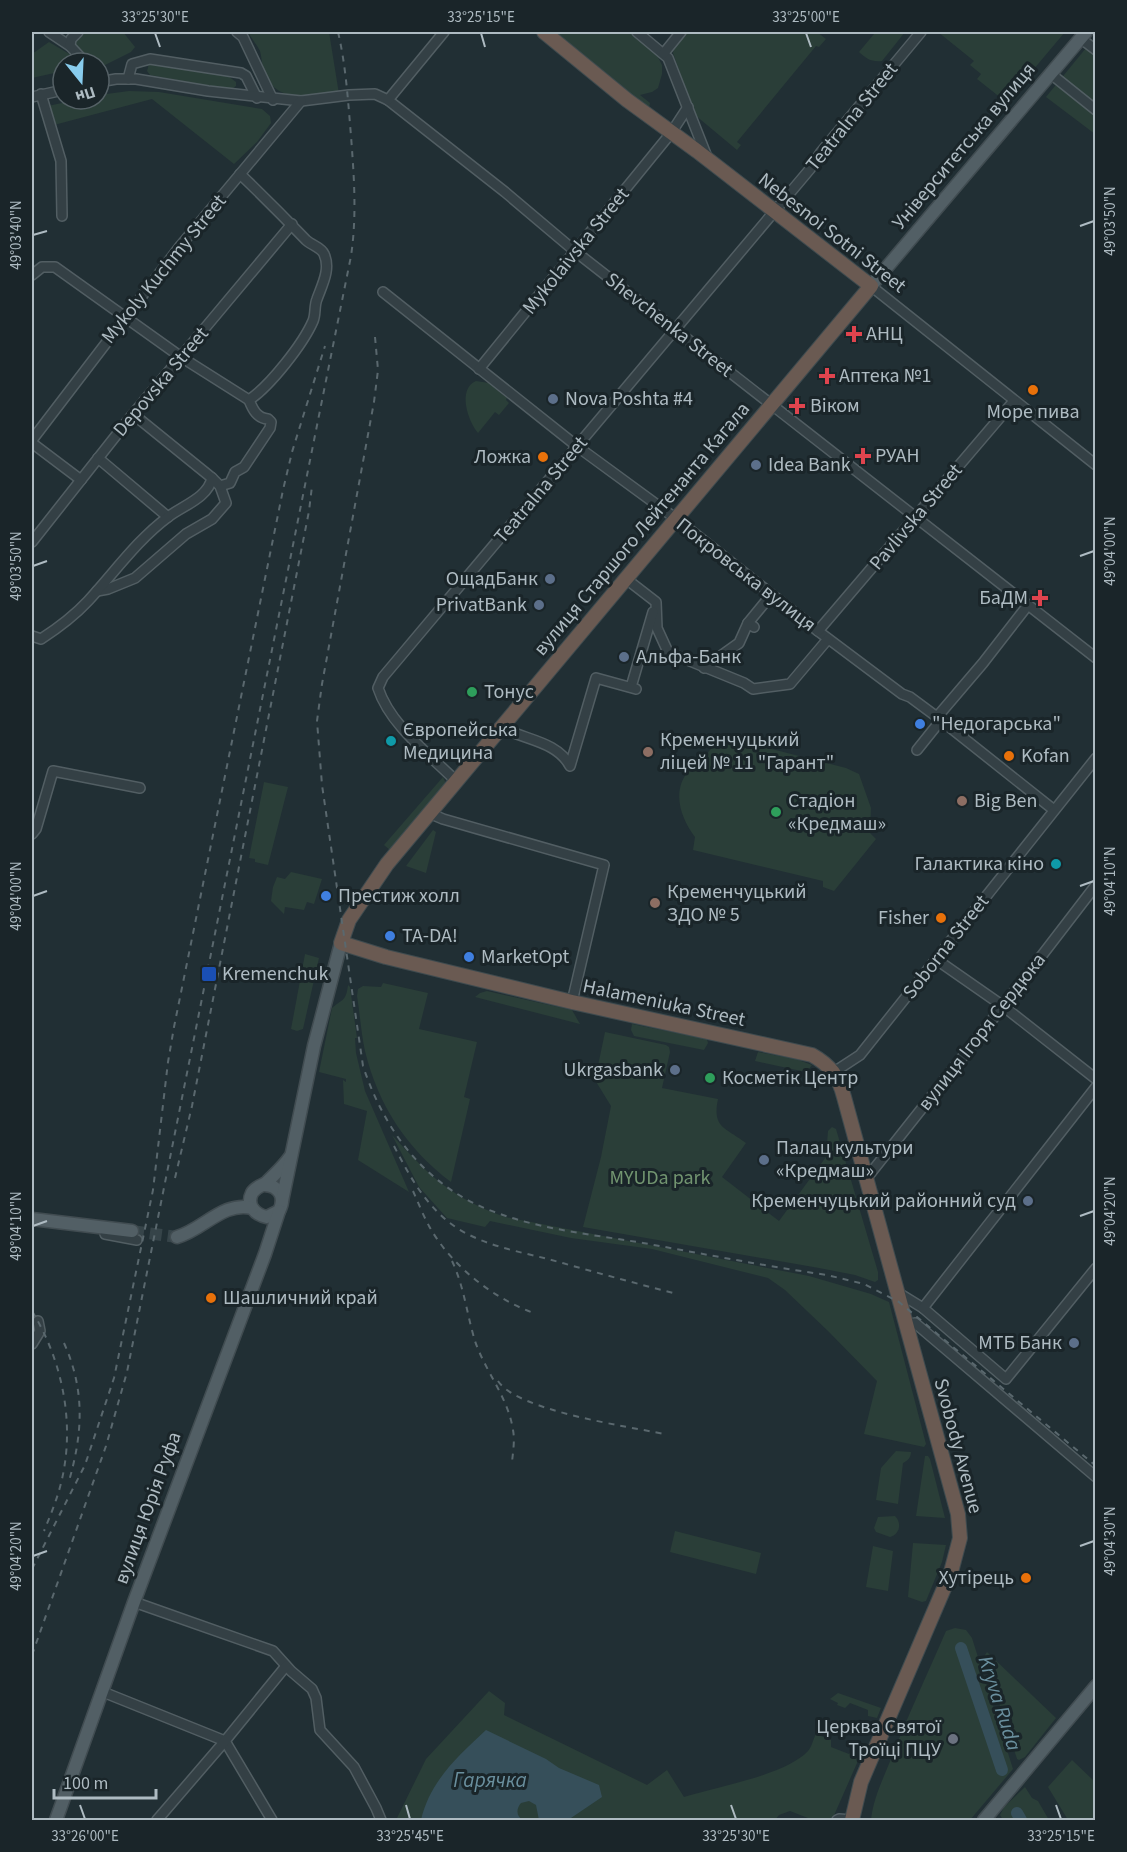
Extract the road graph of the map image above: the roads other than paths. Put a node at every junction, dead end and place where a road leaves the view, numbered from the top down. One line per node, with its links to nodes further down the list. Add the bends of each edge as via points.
1 (49, 32): 10 (street)
2 (78, 32): 10 (street)
3 (237, 32): 20 (street)
4 (444, 32): 21 (street)
5 (544, 32): 25 (highway, Nebesnoi Sotni Street)
6 (637, 32): 13 (street)
7 (681, 32): 13 (street)
8 (921, 32): 30 (street, Teatralna Street)
9 (1083, 35): 11 (street); 14 (main road, Університетська вулиця)
10 (70, 46): 12 (street)
11 (1095, 50)
12 (75, 51)
13 (664, 53): 23 (street)
14 (1051, 74): 24 (street); 35 (main road, Університетська вулиця)
15 (128, 79): 16 (street); 19 (street); 19 (street, via 132,64 150,59 219,69 246,76)
16 (111, 80)
17 (51, 93): 18 (street)
18 (36, 96): 31 (street, via 61,161)
19 (257, 98): 20 (street)
20 (273, 100): 22 (street)
21 (388, 100): 22 (street, via 375,94); 33 (street, Shevchenka Street)
22 (301, 101): 29 (street, Mykoly Kuchmy Street)
23 (688, 107): 26 (street, Mykolaivska Street); 28 (street)
24 (1095, 110)
25 (645, 114): 26 (street, via 669,122); 27 (highway, Nebesnoi Sotni Street)
26 (682, 116): 27 (street, Mykolaivska Street)
27 (671, 134): 28 (highway, Nebesnoi Sotni Street); 33 (street, Mykolaivska Street)
28 (708, 159): 30 (highway, Nebesnoi Sotni Street)
29 (240, 174): 32 (street); 37 (street, Mykoly Kuchmy Street)
30 (774, 211): 35 (highway, Nebesnoi Sotni Street); 38 (street, Teatralna Street)
31 (62, 216)
32 (292, 224): 39 (street, Depovska Street); 41 (street, via 324,254 323,286 315,303 313,322 303,338 283,367)
33 (576, 252): 38 (street, Shevchenka Street); 40 (street, Mykolaivska Street)
34 (32, 275): 37 (street, via 42,267 55,267)
35 (871, 286): 42 (street, Nebesnoi Sotni Street); 43 (highway, вулиця Старшого Лейтенанта Кагала)
36 (383, 292): 40 (street, Покровська вулиця)
37 (125, 316): 39 (street); 45 (street, Mykoly Kuchmy Street)
38 (675, 330): 43 (street, Shevchenka Street); 46 (street, Teatralna Street)
39 (182, 357): 41 (street); 44 (street, Depovska Street)
40 (479, 369): 46 (street, Покровська вулиця)
41 (249, 400): 51 (street, via 256,414 268,418 270,428 244,467 230,483)
42 (1014, 402): 48 (street, Nebesnoi Sotni Street); 54 (street, Pavlivska Street)
43 (771, 405): 53 (highway, вулиця Старшого Лейтенанта Кагала); 54 (street, Shevchenka Street)
44 (133, 414): 47 (street, Depovska Street); 49 (street)
45 (32, 441): 50 (street)
46 (578, 447): 53 (street, Покровська вулиця); 70 (street, Teatralna Street, via 383,677 378,688 383,702 401,725)
47 (98, 458): 50 (street, Depovska Street); 52 (street)
48 (1095, 465)
49 (212, 478): 51 (street); 52 (street, via 207,489)
50 (81, 480): 55 (street, Depovska Street)
51 (220, 486): 57 (street, via 226,503 212,519 186,534 135,578)
52 (168, 517): 57 (street)
53 (675, 518): 56 (highway, вулиця Старшого Лейтенанта Кагала); 58 (street, Покровська вулиця)
54 (916, 518): 60 (street, Shevchenka Street); 61 (street, Pavlivska Street)
55 (32, 542)
56 (625, 578): 59 (street); 67 (highway, вулиця Старшого Лейтенанта Кагала)
57 (97, 591): 62 (street, via 56,629 41,639)
58 (771, 595): 61 (street, Покровська вулиця); 65 (street, via 739,643)
59 (656, 602): 65 (street, via 657,628 668,652); 67 (street, via 633,688 596,678 570,766 557,749)
60 (1028, 605): 64 (street, Shevchenka Street); 66 (street)
61 (818, 632): 63 (street, Покровська вулиця)
62 (32, 636)
63 (828, 639): 65 (street, via 790,684 753,689); 66 (street, Покровська вулиця)
64 (1095, 658)
65 (704, 668)
66 (939, 718): 68 (street); 72 (street, Покровська вулиця)
67 (501, 727): 70 (highway, вулиця Старшого Лейтенанта Кагала)
68 (917, 750)
69 (1095, 758): 72 (street, Soborna Street)
70 (456, 781): 73 (highway, вулиця Старшого Лейтенанта Кагала)
71 (140, 788): 74 (street, via 53,771)
72 (1054, 810): 77 (street, Soborna Street)
73 (429, 813): 76 (highway, вулиця Старшого Лейтенанта Кагала, via 360,902); 78 (street, via 604,865)
74 (32, 834)
75 (1095, 885): 79 (street, вулиця Ігоря Сердюка)
76 (341, 943): 78 (highway, Halameniuka Street); 83 (main road, вулиця Юрія Руфа)
77 (937, 960): 79 (street); 80 (street, Soborna Street, via 860,1055)
78 (572, 1002): 80 (highway, Halameniuka Street, via 812,1055)
79 (1003, 1006): 81 (street); 84 (street, вулиця Ігоря Сердюка)
80 (834, 1072): 84 (highway, Svobody Avenue, via 843,1090)
81 (1095, 1079)
82 (1095, 1087): 97 (street)
83 (292, 1153): 85 (main road); 87 (main road, вулиця Юрія Руфа)
84 (866, 1179): 96 (highway, Svobody Avenue)
85 (265, 1185): 86 (main road); 87 (main road, via 275,1187 282,1196)
86 (253, 1192): 88 (main road, via 250,1200); 89 (main road)
87 (281, 1206): 88 (main road, via 272,1216); 94 (main road, вулиця Юрія Руфа)
88 (257, 1212): 89 (main road, via 235,1208); 94 (main road, via 266,1231)
89 (217, 1215): 93 (main road)
90 (32, 1219): 92 (main road)
91 (32, 1224): 92 (street)
92 (135, 1235)
93 (177, 1237)
94 (260, 1268): 102 (main road, вулиця Юрія Руфа)
95 (1095, 1268): 97 (street, via 1006,1379)
96 (897, 1292): 97 (street); 99 (highway, Svobody Avenue)
97 (923, 1308)
98 (38, 1322): 100 (street, via 40,1331)
99 (906, 1325): 101 (street, via 915,1323); 107 (highway, Svobody Avenue, via 960,1538 951,1572 861,1782)
100 (32, 1344)
101 (1095, 1477)
102 (134, 1602): 103 (street, via 254,1643 273,1651); 105 (main road, вулиця Юрія Руфа)
103 (286, 1666): 106 (street); 111 (street, via 312,1689 320,1730 354,1767)
104 (1095, 1686): 113 (main road)
105 (103, 1692): 106 (street); 108 (main road, вулиця Юрія Руфа)
106 (225, 1741): 109 (street); 110 (street)
107 (852, 1820): 112 (street)
108 (56, 1821)
109 (157, 1821)
110 (272, 1821)
111 (381, 1821)
112 (837, 1821)
113 (984, 1821)

